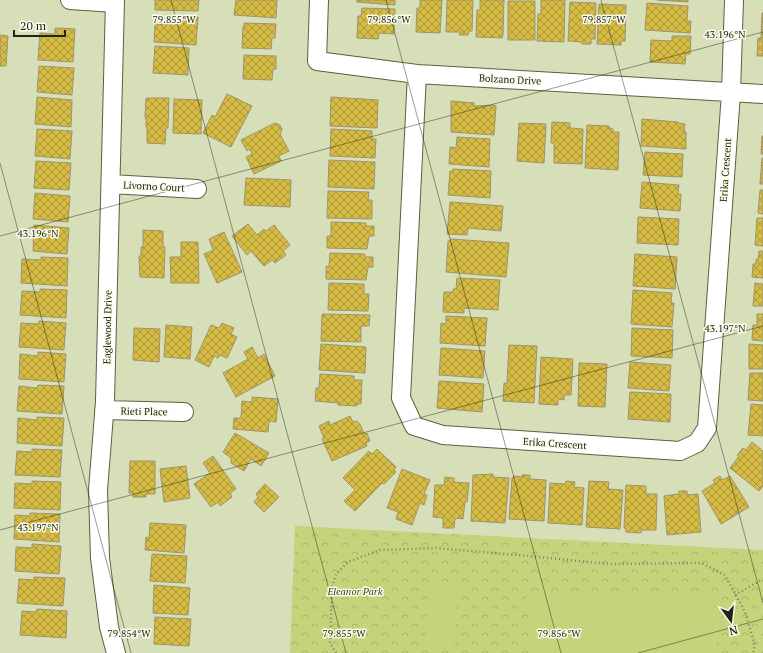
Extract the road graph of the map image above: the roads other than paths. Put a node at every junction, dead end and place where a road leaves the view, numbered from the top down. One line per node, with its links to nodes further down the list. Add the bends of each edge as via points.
1 (70, 0): 4 (street)
2 (319, 0): 5 (street, Bolzano Drive, via 317,61)
3 (734, 0): 6 (street, Erika Crescent)
4 (115, 2): 8 (street, Eaglewood Drive)
5 (417, 74): 6 (street, Bolzano Drive); 6 (street, Erika Crescent, via 401,398 414,426 443,435 680,451 697,443 707,428)
6 (731, 93): 7 (street, Bolzano Drive)
7 (763, 94)
8 (111, 184): 9 (street, Livorno Court); 10 (street, Eaglewood Drive)
9 (197, 189)
10 (104, 410): 11 (street, Rieti Place); 12 (street, Eaglewood Drive, via 98,490 100,558 109,627)
11 (184, 412)
12 (116, 653)

